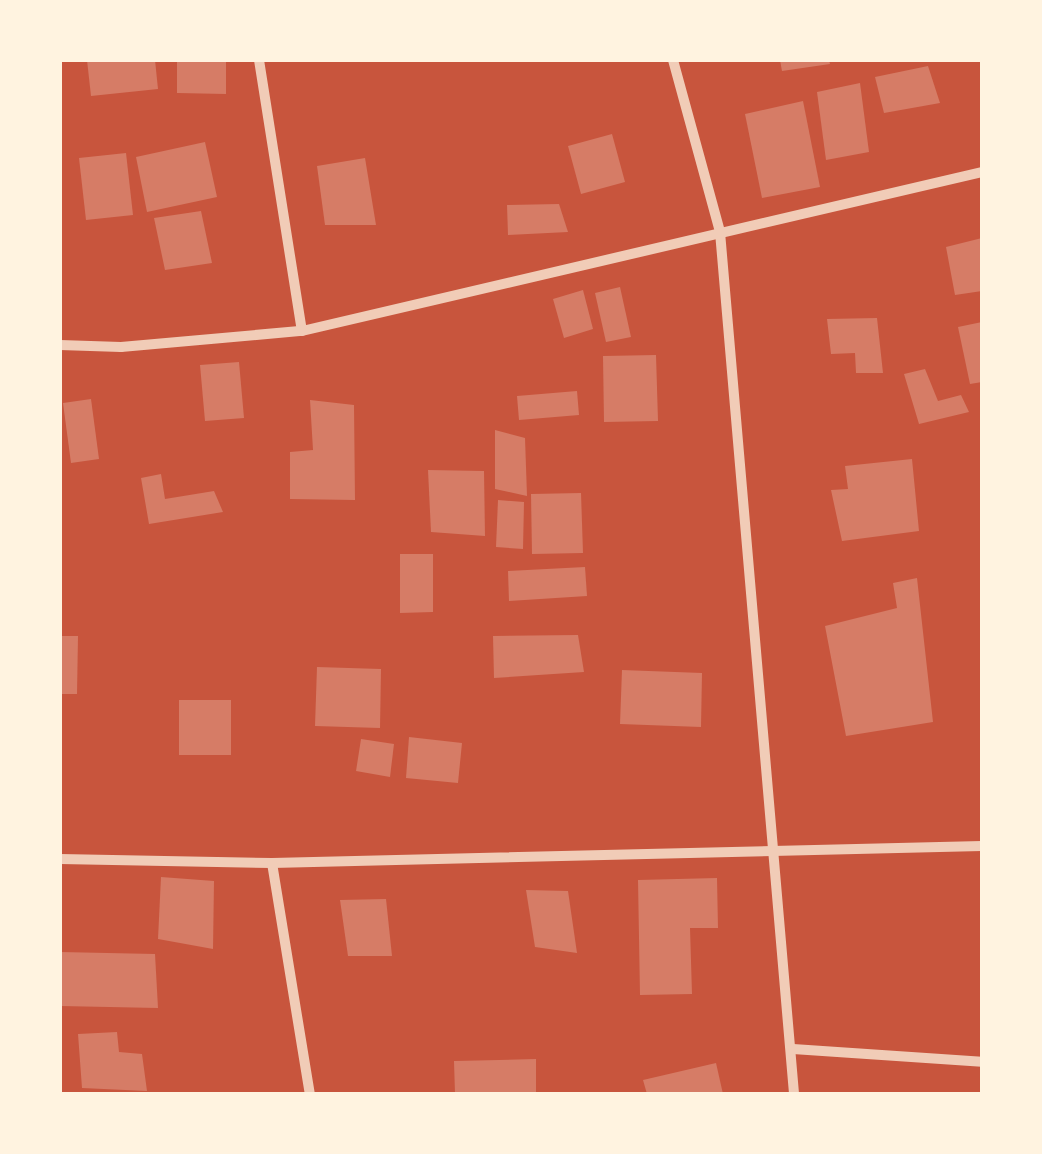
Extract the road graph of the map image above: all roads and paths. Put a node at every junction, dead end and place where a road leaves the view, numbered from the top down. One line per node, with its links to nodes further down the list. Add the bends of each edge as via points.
1 (259, 60): 5 (street)
2 (673, 60): 4 (street)
3 (982, 172): 4 (street)
4 (720, 232): 5 (street); 8 (street)
5 (302, 331): 6 (street, via 121,347)
6 (60, 345)
7 (982, 846): 8 (street)
8 (776, 849): 10 (street); 11 (street)
9 (60, 859): 10 (street)
10 (272, 863): 13 (street)
11 (793, 1049): 12 (street); 14 (street)
12 (982, 1062)
13 (310, 1094)
14 (794, 1094)

